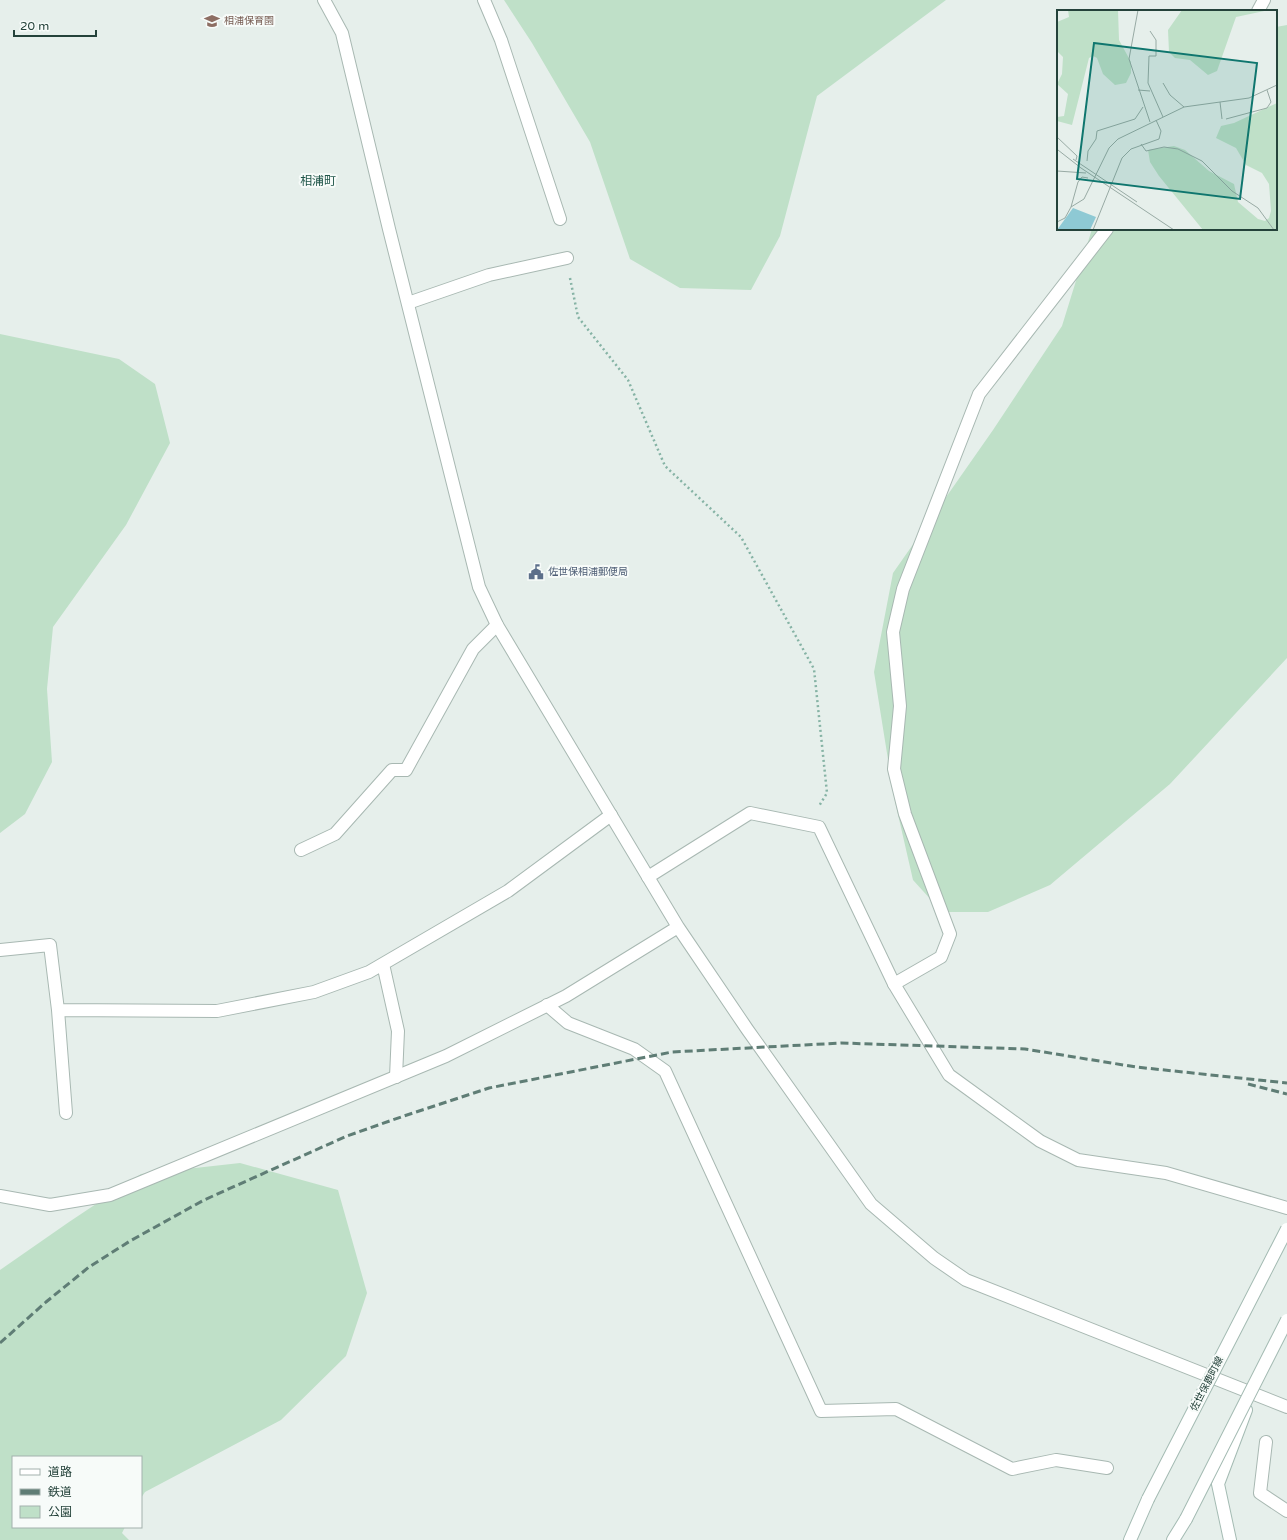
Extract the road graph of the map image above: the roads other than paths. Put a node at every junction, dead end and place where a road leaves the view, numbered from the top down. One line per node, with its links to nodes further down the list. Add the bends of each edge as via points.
1 (324, 0): 8 (street, via 342,33)
2 (484, 0): 5 (street, via 501,40)
3 (1264, 0): 4 (street)
4 (1259, 10)
5 (560, 219)
6 (1106, 230): 16 (street, via 979,394 903,589 893,632 900,706 894,769 905,814 950,934 941,957)
7 (567, 258): 8 (street, via 490,275)
8 (408, 303): 9 (street, via 479,587)
9 (496, 625): 10 (street); 11 (street, via 473,649 406,770 392,770 335,834)
10 (611, 815): 12 (street); 15 (street, via 508,891)
11 (301, 850)
12 (648, 877): 13 (street); 16 (street, via 750,813 819,827)
13 (678, 927): 17 (street); 26 (street, via 871,1204 934,1258 966,1280)
14 (0, 950): 18 (street, via 50,945)
15 (383, 964): 18 (street, via 369,972 314,992 217,1011); 19 (street, via 398,1031)
16 (894, 984): 22 (street, via 949,1075 1040,1141 1078,1160 1166,1173)
17 (547, 1005): 19 (street, via 446,1056); 29 (street, via 568,1023 634,1049 665,1071 821,1411 896,1410 1012,1469 1056,1460)
18 (58, 1010): 20 (street)
19 (396, 1077): 21 (street, via 110,1195 50,1204)
20 (66, 1113)
21 (0, 1196)
22 (1287, 1208)
23 (1287, 1229): 31 (street, 佐世保鹿町線, bridge, via 1148,1498)
24 (1287, 1320): 32 (street, bridge)
25 (1287, 1328): 26 (street)
26 (1253, 1393): 27 (street); 33 (street, via 1218,1484)
27 (1287, 1407)
28 (1266, 1442): 30 (street, via 1260,1493)
29 (1107, 1468)
30 (1287, 1511)
31 (1130, 1540)
32 (1173, 1540)
33 (1230, 1540)

